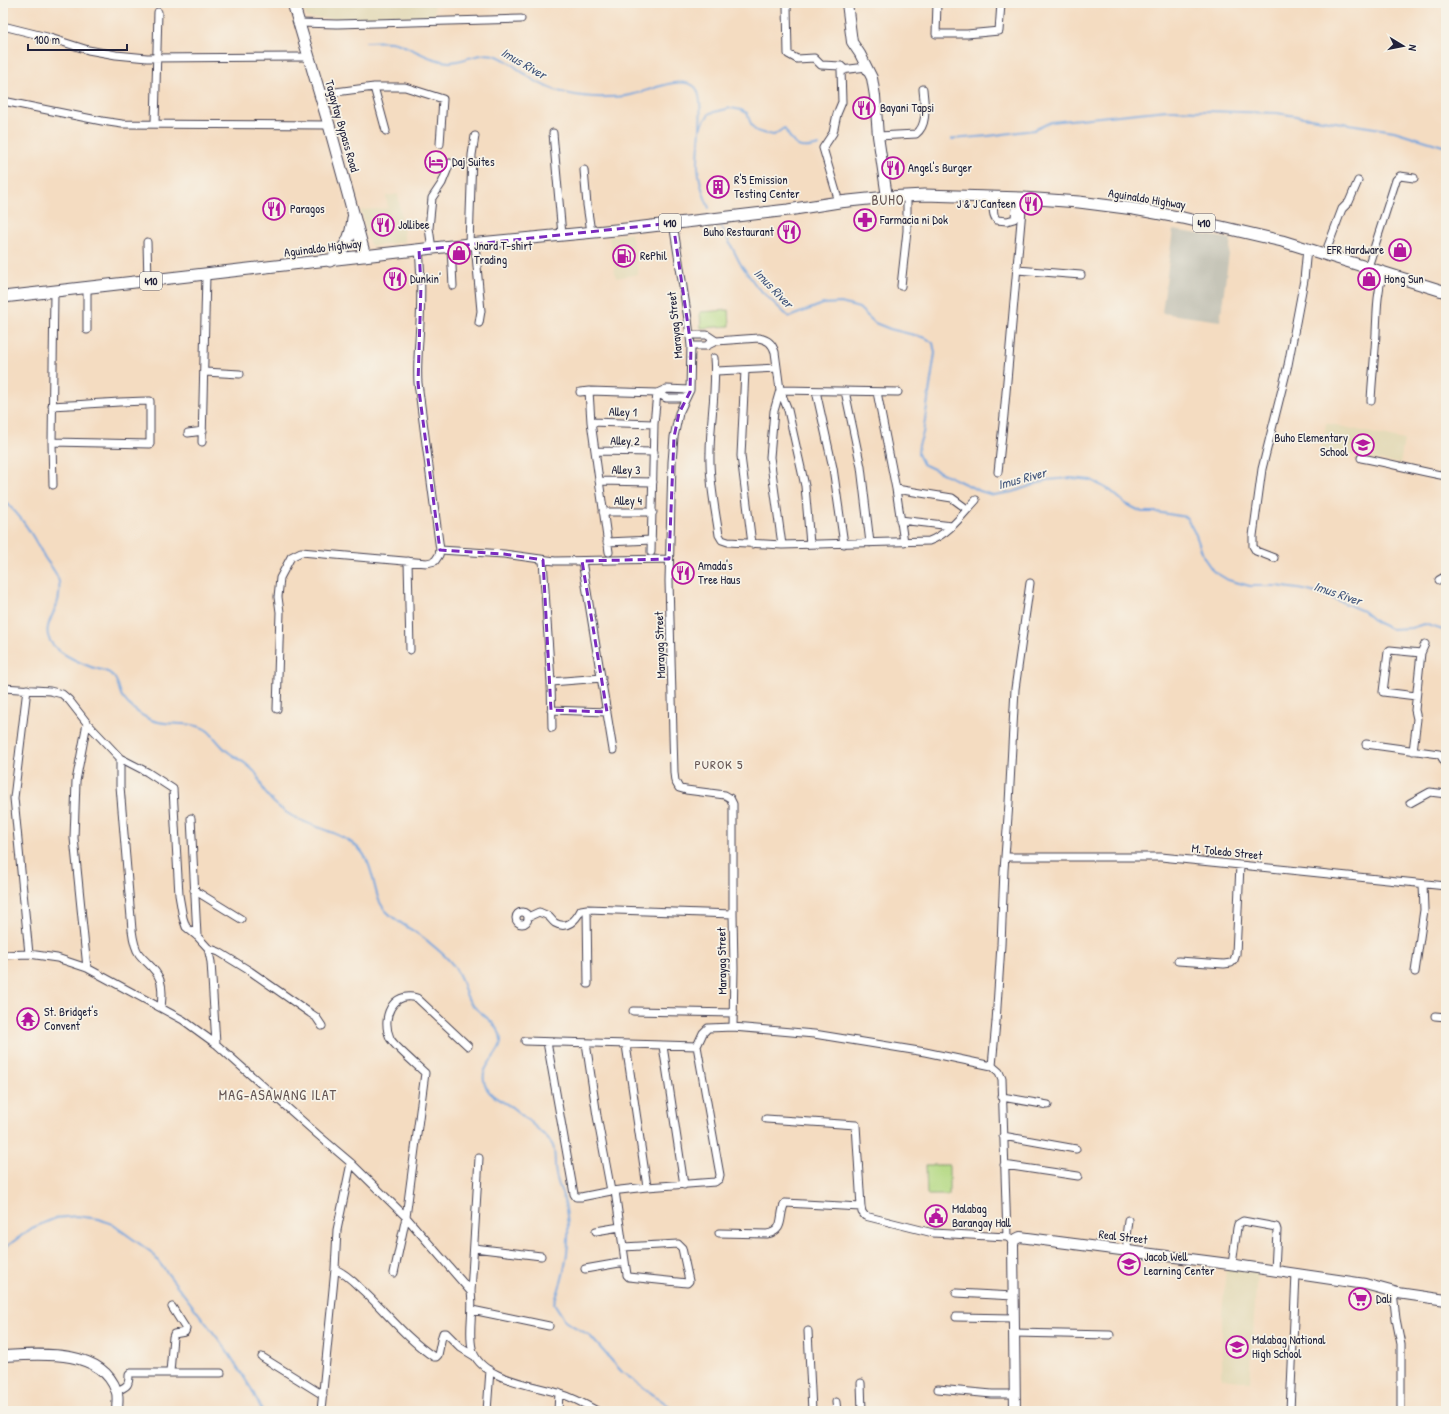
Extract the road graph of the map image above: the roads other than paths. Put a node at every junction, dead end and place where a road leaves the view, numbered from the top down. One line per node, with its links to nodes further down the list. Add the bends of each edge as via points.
1 (293, 3): 8 (main road, Tagaytay Bypass Road)
2 (847, 3): 12 (street, via 852,42)
3 (937, 3): 4 (street, via 936,34 999,30)
4 (1001, 3)
5 (787, 6): 13 (street, via 788,54 797,59 814,58 821,65 841,66)
6 (158, 12): 10 (street)
7 (521, 19): 8 (street)
8 (299, 23): 11 (main road, Tagaytay Bypass Road)
9 (3, 26): 10 (street, via 88,50 116,55)
10 (156, 57): 11 (street); 18 (street)
11 (308, 57): 16 (main road, Tagaytay Bypass Road)
12 (867, 67): 13 (street); 23 (street, via 875,96)
13 (845, 70): 33 (street, via 841,70 842,102 833,134 823,148)
14 (374, 87): 16 (street); 20 (street); 24 (street, via 405,87 443,99)
15 (923, 89): 23 (street, via 925,117 920,131 916,134)
16 (320, 94): 19 (main road, Tagaytay Bypass Road)
17 (3, 101): 18 (street, via 122,124)
18 (155, 123): 19 (street)
19 (329, 125): 36 (main road, Tagaytay Bypass Road)
20 (386, 131)
21 (553, 133): 39 (street)
22 (475, 136): 41 (street, via 472,163)
23 (878, 136): 29 (street)
24 (440, 144)
25 (450, 163): 44 (street, via 442,183 432,198 429,228)
26 (584, 170): 38 (street)
27 (1414, 178): 49 (street, via 1400,176 1396,180)
28 (1358, 181): 46 (street, via 1349,202 1342,209)
29 (887, 197): 30 (main road, Aguinaldo Highway / 410); 33 (main road, Aguinaldo Highway / 410)
30 (954, 197): 31 (main road, Aguinaldo Highway / 410); 34 (main road, Aguinaldo Highway / 410)
31 (994, 198): 32 (main road, Aguinaldo Highway / 410); 32 (street, via 995,218 1011,221 1016,216)
32 (1020, 198): 43 (main road, Aguinaldo Highway / 410, via 1141,210 1248,232); 50 (street)
33 (839, 202): 35 (main road, Aguinaldo Highway / 410)
34 (907, 202): 35 (main road, Aguinaldo Highway / 410); 56 (street, via 907,231)
35 (788, 210): 37 (main road, Aguinaldo Highway / 410)
36 (353, 213): 47 (main road, Tagaytay Bypass Road); 48 (main road, via 352,228 346,244)
37 (672, 223): 38 (main road, Aguinaldo Highway / 410); 63 (street, Marayag Street)
38 (591, 232): 39 (main road, Aguinaldo Highway / 410)
39 (562, 235): 41 (main road, Aguinaldo Highway / 410)
40 (147, 242): 54 (street)
41 (472, 244): 42 (main road, Aguinaldo Highway / 410); 61 (street, via 481,311)
42 (451, 247): 44 (main road, Aguinaldo Highway / 410); 55 (street)
43 (1307, 248): 46 (main road, Aguinaldo Highway / 410); 116 (street, via 1304,280 1288,365 1262,469 1253,536 1256,551)
44 (432, 249): 45 (main road, Aguinaldo Highway / 410)
45 (418, 250): 47 (main road, Aguinaldo Highway / 410); 113 (street, via 421,286 418,383)
46 (1326, 254): 49 (main road, Aguinaldo Highway / 410)
47 (365, 256): 48 (main road, Aguinaldo Highway / 410)
48 (330, 261): 52 (main road, Aguinaldo Highway / 410)
49 (1368, 267): 51 (main road, Aguinaldo Highway / 410)
50 (1017, 270): 53 (street); 93 (street)
51 (1383, 272): 59 (main road, Aguinaldo Highway / 410); 82 (street, via 1377,301)
52 (206, 275): 54 (main road, Aguinaldo Highway / 410); 70 (street)
53 (1081, 275)
54 (148, 282): 57 (main road, Aguinaldo Highway / 410)
55 (453, 286)
56 (901, 286)
57 (87, 288): 58 (main road, Aguinaldo Highway / 410); 62 (street)
58 (54, 292): 60 (main road, Aguinaldo Highway / 410); 83 (street)
59 (1446, 292)
60 (3, 298)
61 (479, 323)
62 (87, 330)
63 (690, 335): 64 (street, via 707,335); 65 (street, Marayag Street)
64 (716, 341): 65 (street, via 706,346); 67 (street, via 765,339 773,346)
65 (691, 346): 72 (street, Marayag Street)
66 (714, 358): 69 (street)
67 (777, 368): 68 (street); 73 (street)
68 (745, 370): 69 (street); 109 (street, via 741,456)
69 (716, 371): 109 (street, via 710,466 718,535 728,542)
70 (205, 372): 71 (street); 86 (street)
71 (240, 374)
72 (690, 390): 80 (street, via 666,389); 81 (street, Marayag Street)
73 (780, 390): 74 (street); 110 (street, via 788,410 805,486); 112 (street, via 774,411 770,457)
74 (816, 390): 76 (street); 111 (street, via 833,468)
75 (589, 391): 77 (street); 80 (street); 84 (street)
76 (845, 391): 78 (street); 108 (street, via 861,467)
77 (580, 392)
78 (878, 392): 79 (street); 98 (street)
79 (898, 392)
80 (657, 393): 81 (street, via 666,398); 85 (street)
81 (686, 398): 117 (street, Marayag Street, via 679,412 674,437)
82 (1371, 401)
83 (52, 406): 88 (street); 88 (street, via 150,401 150,444)
84 (591, 422): 85 (street, Alley 1); 90 (street)
85 (654, 424): 91 (street)
86 (203, 431): 87 (street); 89 (street)
87 (188, 434)
88 (52, 442): 97 (street)
89 (202, 442)
90 (595, 451): 91 (street, Alley 2); 95 (street)
91 (654, 452): 96 (street)
92 (1361, 458): 94 (street)
93 (998, 472)
94 (1446, 476)
95 (599, 480): 96 (street, Alley 3); 101 (street)
96 (653, 482): 102 (street)
97 (53, 485)
98 (896, 489): 100 (street, via 952,498); 103 (street)
99 (976, 500): 100 (street)
100 (967, 509): 104 (street)
101 (603, 512): 102 (street, Alley 4); 106 (street)
102 (653, 512): 105 (street)
103 (900, 520): 104 (street); 107 (street)
104 (952, 526): 107 (street, via 937,539)
105 (652, 540): 106 (street); 115 (street)
106 (607, 542): 114 (street)
107 (904, 542): 108 (street)
108 (870, 543): 111 (street)
109 (752, 544): 112 (street)
110 (810, 544): 111 (street); 112 (street)
111 (844, 544)
112 (782, 545)
113 (440, 550): 118 (street, via 504,554); 119 (street, via 435,561)
114 (608, 552)
115 (651, 552)
116 (1274, 558)
117 (669, 559): 120 (street); 151 (street, Marayag Street, via 675,781 679,788 686,790 725,795 733,804)
118 (543, 560): 120 (street); 128 (street)
119 (408, 561): 125 (street); 132 (street, via 301,552 291,557 280,578 278,597 280,612)
120 (582, 561): 127 (street)
121 (1446, 576): 122 (street)
122 (1439, 580)
123 (1030, 583): 145 (street, via 1015,689)
124 (1425, 644): 126 (street)
125 (410, 650)
126 (1421, 653): 131 (street); 131 (street, via 1390,650 1386,659 1383,692)
127 (602, 678): 128 (street); 134 (street)
128 (551, 682): 133 (street)
129 (3, 688): 130 (street)
130 (27, 689): 135 (street, via 62,694); 156 (street, via 14,798)
131 (1416, 696): 139 (street, via 1417,719)
132 (277, 709)
133 (551, 710): 134 (street); 136 (street)
134 (607, 712): 138 (street)
135 (87, 723): 140 (street); 159 (street, via 76,781 74,838)
136 (552, 728)
137 (1366, 744): 139 (street)
138 (613, 750)
139 (1413, 751): 141 (street, via 1439,754)
140 (120, 758): 154 (street, via 173,789 179,895 186,927); 162 (street, via 120,786 134,944 138,953 160,979)
141 (1446, 764)
142 (1446, 794): 143 (street, via 1430,792)
143 (1410, 803)
144 (192, 818): 149 (street)
145 (1005, 857): 146 (street, M. Toledo Street, via 1148,856); 177 (street)
146 (1240, 865): 147 (street, M. Toledo Street); 158 (street, via 1234,960 1224,964)
147 (1423, 884): 148 (street, M. Toledo Street); 160 (street, via 1424,910)
148 (1446, 886)
149 (194, 890): 153 (street); 154 (street)
150 (587, 909): 151 (street); 152 (street, via 581,910 578,917 566,925 556,924 539,912); 161 (street)
151 (733, 914): 164 (street, Marayag Street)
152 (528, 917)
153 (241, 919)
154 (197, 936): 155 (street)
155 (208, 948): 167 (street, via 256,975 316,1017); 172 (street)
156 (29, 954): 157 (street); 159 (street, via 57,958)
157 (3, 955)
158 (1178, 961)
159 (87, 968): 162 (street)
160 (1415, 972)
161 (588, 984)
162 (161, 1008): 172 (street, via 183,1020)
163 (633, 1011): 164 (street)
164 (734, 1014): 168 (street, Marayag Street)
165 (1435, 1016): 166 (street)
166 (1446, 1017)
167 (322, 1026)
168 (733, 1027): 176 (street, via 708,1028); 177 (street, via 814,1034)
169 (525, 1041): 170 (street)
170 (547, 1042): 171 (street); 189 (street, via 574,1194 580,1198)
171 (586, 1043): 173 (street); 189 (street, via 597,1116)
172 (216, 1044): 184 (street)
173 (626, 1045): 175 (street); 188 (street)
174 (468, 1046): 191 (street, via 417,998 403,997 393,1002 388,1012 390,1039 425,1073)
175 (663, 1046): 176 (street); 187 (street)
176 (697, 1046): 187 (street, via 720,1175 715,1182)
177 (992, 1066): 178 (street, via 1002,1079)
178 (1002, 1097): 179 (street); 181 (street)
179 (1048, 1105)
180 (766, 1119): 190 (street, via 856,1125)
181 (1003, 1136): 182 (street); 185 (street)
182 (1076, 1149)
183 (479, 1158): 198 (street)
184 (351, 1163): 191 (street); 203 (street, via 337,1230)
185 (1004, 1165): 186 (street); 196 (street)
186 (1078, 1176)
187 (684, 1185): 188 (street)
188 (647, 1187): 189 (street)
189 (613, 1191): 193 (street)
190 (861, 1207): 195 (street, via 785,1203 778,1229 774,1233); 196 (street, via 865,1216 918,1230)
191 (406, 1217): 206 (street); 208 (street)
192 (1128, 1220): 199 (street)
193 (620, 1227): 194 (street); 197 (street)
194 (596, 1231)
195 (719, 1233)
196 (1010, 1239): 199 (street, Real Street, via 1020,1237); 211 (street)
197 (623, 1247): 201 (street); 201 (street, via 678,1244 689,1279 687,1283 629,1277)
198 (474, 1248): 200 (street); 208 (street)
199 (1128, 1251): 202 (street, Real Street)
200 (541, 1256)
201 (625, 1262): 204 (street)
202 (1232, 1265): 205 (street, Real Street); 205 (street, via 1238,1224 1243,1221 1276,1227)
203 (335, 1268): 222 (street, via 343,1272 377,1303 396,1325 434,1357 438,1355 443,1333); 232 (street)
204 (585, 1269)
205 (1275, 1271): 207 (street, Real Street)
206 (394, 1273)
207 (1296, 1274): 209 (street, Real Street, via 1365,1284); 243 (street)
208 (471, 1292): 214 (street)
209 (1393, 1292): 212 (street, Real Street); 244 (street, via 1401,1344)
210 (956, 1294): 211 (street)
211 (1014, 1296): 216 (street)
212 (1446, 1300)
213 (172, 1307): 225 (street, via 186,1329 185,1332 174,1334 172,1337)
214 (472, 1310): 217 (street); 222 (street, via 471,1343)
215 (956, 1317): 216 (street)
216 (1014, 1318): 219 (street)
217 (549, 1326)
218 (808, 1331): 239 (street)
219 (1014, 1332): 220 (street); 231 (street)
220 (1110, 1335)
221 (3, 1356): 229 (street, via 51,1355 95,1364 109,1376)
222 (475, 1356): 224 (street)
223 (262, 1357): 232 (street)
224 (490, 1370): 230 (street, via 521,1384); 236 (street)
225 (170, 1372): 226 (street); 229 (street, via 131,1373 129,1383)
226 (221, 1373)
227 (861, 1383): 241 (street)
228 (938, 1388): 231 (street)
229 (117, 1391): 234 (street)
230 (559, 1393): 237 (street); 238 (street)
231 (1015, 1394): 242 (street)
232 (323, 1395): 235 (street)
233 (836, 1402): 240 (street)
234 (117, 1411)
235 (321, 1411)
236 (487, 1411)
237 (558, 1411)
238 (597, 1411)
239 (812, 1411)
240 (837, 1411)
241 (862, 1411)
242 (1015, 1411)
243 (1290, 1411)
244 (1401, 1411)

